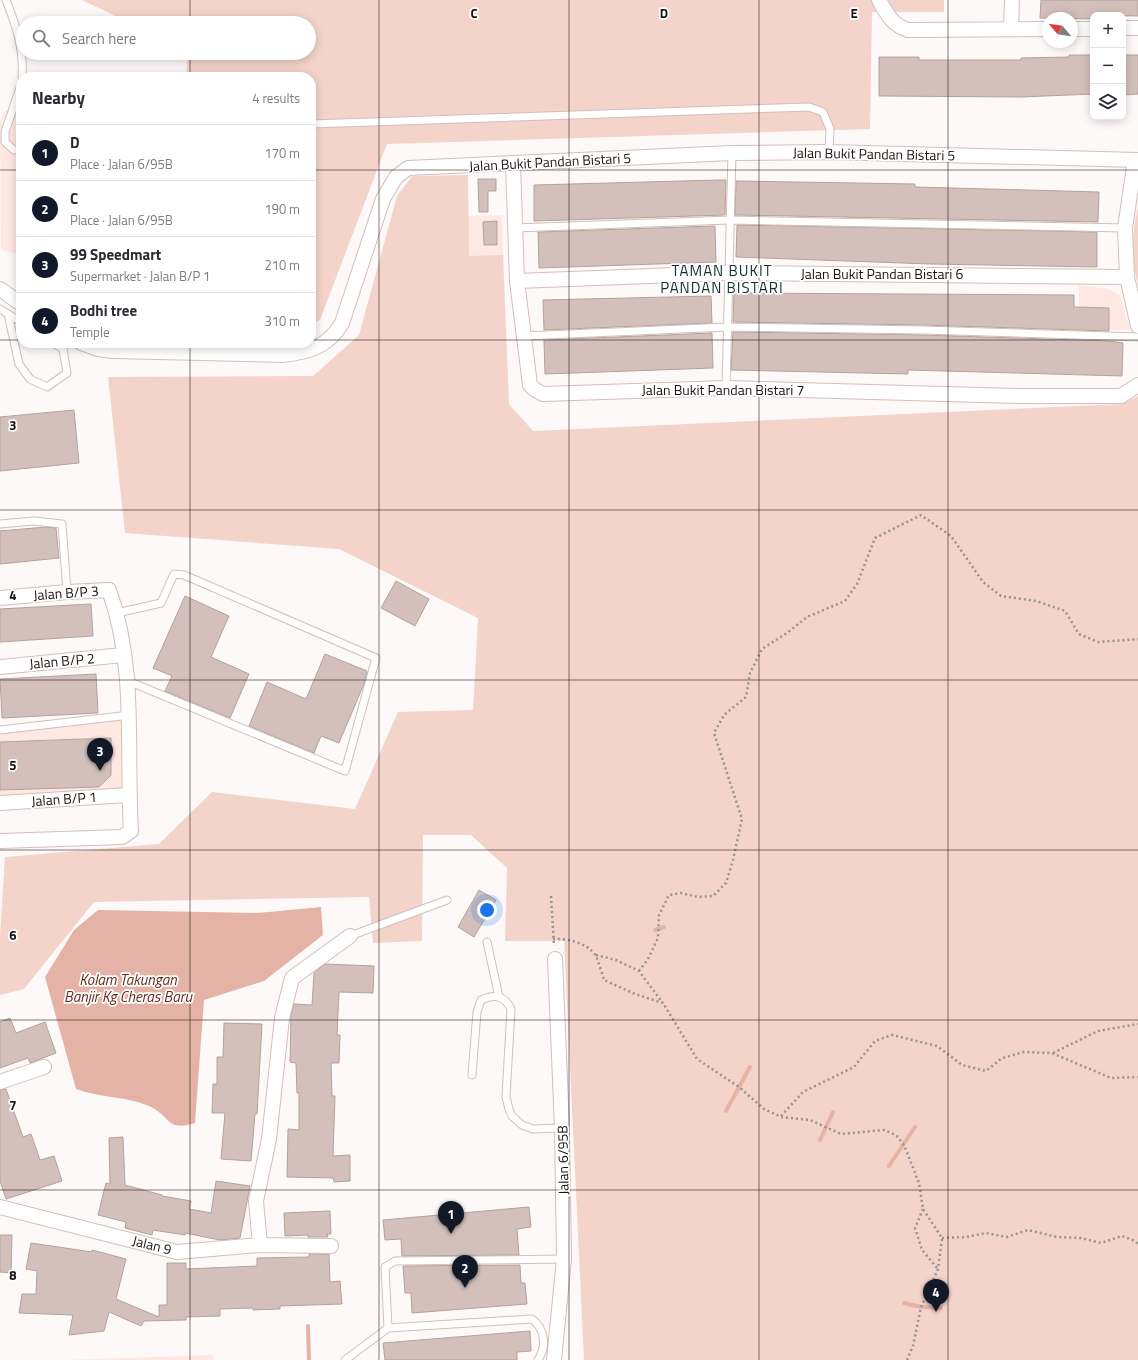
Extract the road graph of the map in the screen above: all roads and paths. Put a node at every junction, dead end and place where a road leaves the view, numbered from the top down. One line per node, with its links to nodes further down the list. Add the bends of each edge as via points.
1 (6, 0): 4 (lane)
2 (879, 0): 7 (street, via 887,16 908,30)
3 (1012, 0): 7 (street)
4 (16, 26)
5 (1126, 28): 6 (street)
6 (1138, 28)
7 (1011, 29): 8 (street)
8 (1042, 29)
9 (1078, 29): 10 (street)
10 (1090, 29)
11 (22, 60): 12 (lane)
12 (22, 72)
13 (16, 100): 15 (lane, via 5,132 5,142)
14 (316, 124): 16 (lane, via 809,107 823,112 830,128)
15 (14, 150)
16 (829, 152): 17 (street, Jalan Bukit Pandan Bistari 5); 18 (street, Jalan Bukit Pandan Bistari 5)
17 (732, 153): 19 (street, Jalan Bukit Pandan Bistari 5); 20 (lane)
18 (1136, 160): 22 (street)
19 (513, 164): 21 (street, Jalan Bukit Pandan Bistari 7); 36 (street, Jalan Bukit Pandan Bistari 5, via 416,167 401,172 383,199 342,323 332,338 317,348 283,355 113,351)
20 (730, 220): 21 (lane); 22 (lane); 23 (lane)
21 (515, 228): 25 (street, Jalan Bukit Pandan Bistari 7)
22 (1125, 228): 24 (street)
23 (729, 274): 24 (street, Jalan Bukit Pandan Bistari 6); 25 (street, Jalan Bukit Pandan Bistari 6); 32 (lane)
24 (1127, 277): 31 (street)
25 (517, 281): 33 (street, Jalan Bukit Pandan Bistari 7)
26 (0, 289): 27 (street)
27 (16, 300)
28 (0, 309): 29 (lane)
29 (8, 314): 30 (lane); 35 (lane, via 19,364 30,379 47,388 67,373)
30 (16, 319)
31 (1138, 326)
32 (728, 328): 33 (lane); 34 (lane, via 915,330); 38 (lane)
33 (524, 336): 38 (street, Jalan Bukit Pandan Bistari 7, via 530,385 543,394)
34 (1138, 337)
35 (62, 348)
36 (95, 348)
37 (1138, 386): 38 (street, Jalan Bukit Pandan Bistari 7, via 1121,396 1004,396)
38 (726, 388)
39 (0, 524): 40 (lane, via 34,521 62,524)
40 (67, 592): 41 (street, Jalan B/P 3); 42 (street, Jalan B/P 3, via 109,590)
41 (0, 598)
42 (117, 613): 44 (street); 46 (lane, via 161,603 174,574 184,575 376,658 345,771)
43 (1138, 639): 59 (path, via 1098,642 1079,634 1065,611 1036,601 1001,596 983,582 951,536 921,515 875,538 857,584 844,601 807,617 762,650 750,673 746,697 724,715 714,733 742,819 726,883 713,896 698,897 681,893 670,896 659,915 658,938)
44 (123, 655): 45 (street, Jalan B/P 2); 46 (street)
45 (0, 667)
46 (128, 682): 47 (street)
47 (130, 715): 48 (lane); 49 (street)
48 (0, 730)
49 (128, 794): 50 (street, Jalan B/P 1); 51 (street, via 131,831 122,837)
50 (0, 803)
51 (0, 841)
52 (550, 896): 55 (path)
53 (447, 900): 54 (lane)
54 (350, 936): 74 (street, via 292,978 282,1018 269,1139 256,1201)
55 (553, 939): 57 (path, via 565,938 588,948); 58 (path)
56 (487, 942): 60 (lane)
57 (595, 955): 59 (path, via 616,960); 61 (path, via 604,980)
58 (555, 959): 69 (street, Jalan 6/95B)
59 (639, 971): 61 (path)
60 (499, 997): 65 (lane, via 491,996 481,1000 477,1012); 69 (lane, via 508,1003 511,1009 506,1097 512,1116 522,1125 533,1129)
61 (663, 1003): 68 (path, via 697,1058 739,1087 764,1109)
62 (1138, 1024): 63 (path, via 1098,1031)
63 (1052, 1053): 66 (path, via 1111,1078); 68 (path, via 1024,1052 1002,1058 986,1071 962,1065 938,1046 892,1035 875,1041 854,1067 804,1092)
64 (44, 1067): 67 (street)
65 (472, 1075)
66 (1138, 1077)
67 (0, 1082)
68 (781, 1116): 71 (path, via 810,1120 841,1134 884,1130 896,1135 904,1145 919,1182)
69 (562, 1128): 76 (street, Jalan 6/95B)
70 (0, 1207): 74 (street, Jalan 9, via 177,1252)
71 (923, 1209): 72 (path); 77 (path, via 915,1228 922,1250)
72 (942, 1238): 73 (path, via 986,1233 1007,1237 1028,1230 1101,1243 1122,1236); 77 (path)
73 (1138, 1244)
74 (260, 1245): 75 (street, Jalan 9)
75 (331, 1246)
76 (564, 1259): 78 (lane, via 395,1261 385,1267); 81 (street, Jalan 6/95B)
77 (938, 1269): 82 (path, via 921,1307 913,1346)
78 (388, 1328): 79 (lane); 80 (lane, via 532,1319 539,1324 543,1334 543,1348)
79 (345, 1360)
80 (538, 1360)
81 (554, 1360)
82 (907, 1360)

